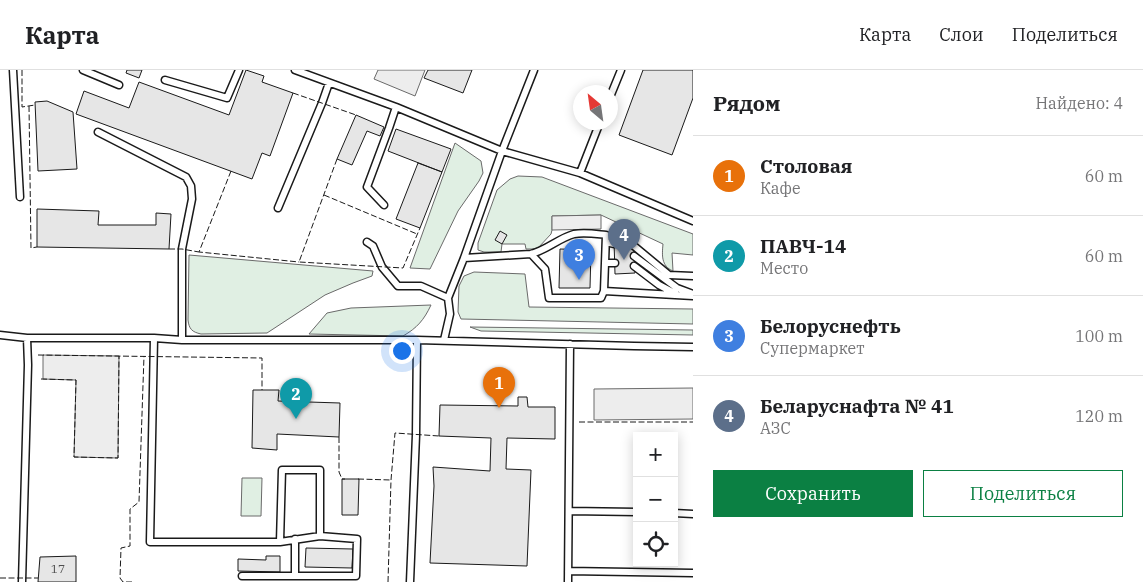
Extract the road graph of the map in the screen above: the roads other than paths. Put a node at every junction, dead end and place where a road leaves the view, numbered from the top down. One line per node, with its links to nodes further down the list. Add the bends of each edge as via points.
1 (13, 70): 16 (lane)
2 (83, 70): 9 (lane)
3 (239, 70): 7 (lane, via 226,98)
4 (295, 70): 8 (lane)
5 (534, 70): 14 (lane)
6 (621, 70): 10 (lane)
7 (165, 80)
8 (329, 82): 11 (lane); 18 (lane)
9 (119, 85)
10 (615, 85)
11 (396, 107): 14 (lane); 17 (lane, via 367,187)
12 (597, 130): 15 (lane)
13 (98, 132): 40 (lane, via 186,177 192,186 182,249)
14 (502, 151): 15 (lane); 28 (lane)
15 (580, 173): 19 (lane)
16 (20, 197)
17 (384, 205)
18 (278, 208)
19 (693, 221)
20 (367, 242): 36 (lane, via 373,246 382,267 398,286 421,286)
21 (606, 242): 22 (lane); 24 (lane); 25 (lane, via 606,235 584,233)
22 (614, 244)
23 (634, 246): 32 (lane, via 669,275)
24 (605, 252): 26 (lane); 29 (lane)
25 (531, 254): 28 (lane); 33 (lane, via 544,269 549,298 601,298)
26 (614, 254)
27 (634, 256): 34 (lane, via 677,288)
28 (464, 258): 36 (lane)
29 (605, 263): 30 (lane); 33 (lane)
30 (615, 263)
31 (634, 266): 35 (lane)
32 (693, 276)
33 (604, 291): 35 (lane)
34 (693, 295): 35 (lane)
35 (680, 296)
36 (448, 298): 42 (lane, via 450,314)
37 (0, 335): 38 (lane)
38 (27, 338): 39 (lane); 56 (lane)
39 (154, 338): 40 (lane); 51 (lane, via 150,542)
40 (182, 340): 41 (lane)
41 (417, 340): 42 (lane); 57 (lane)
42 (444, 340): 43 (lane)
43 (570, 344): 44 (lane); 45 (lane)
44 (693, 347)
45 (569, 510): 46 (lane); 52 (lane)
46 (633, 512)
47 (678, 513): 48 (lane)
48 (693, 514)
49 (320, 536): 50 (lane); 51 (lane, via 320,470 282,470); 55 (lane, via 357,539 356,576)
50 (295, 539): 51 (lane); 55 (lane)
51 (280, 542)
52 (568, 571): 53 (lane); 58 (lane)
53 (693, 573)
54 (242, 576): 55 (lane)
55 (295, 576)
56 (22, 582)
57 (410, 582)
58 (568, 582)

